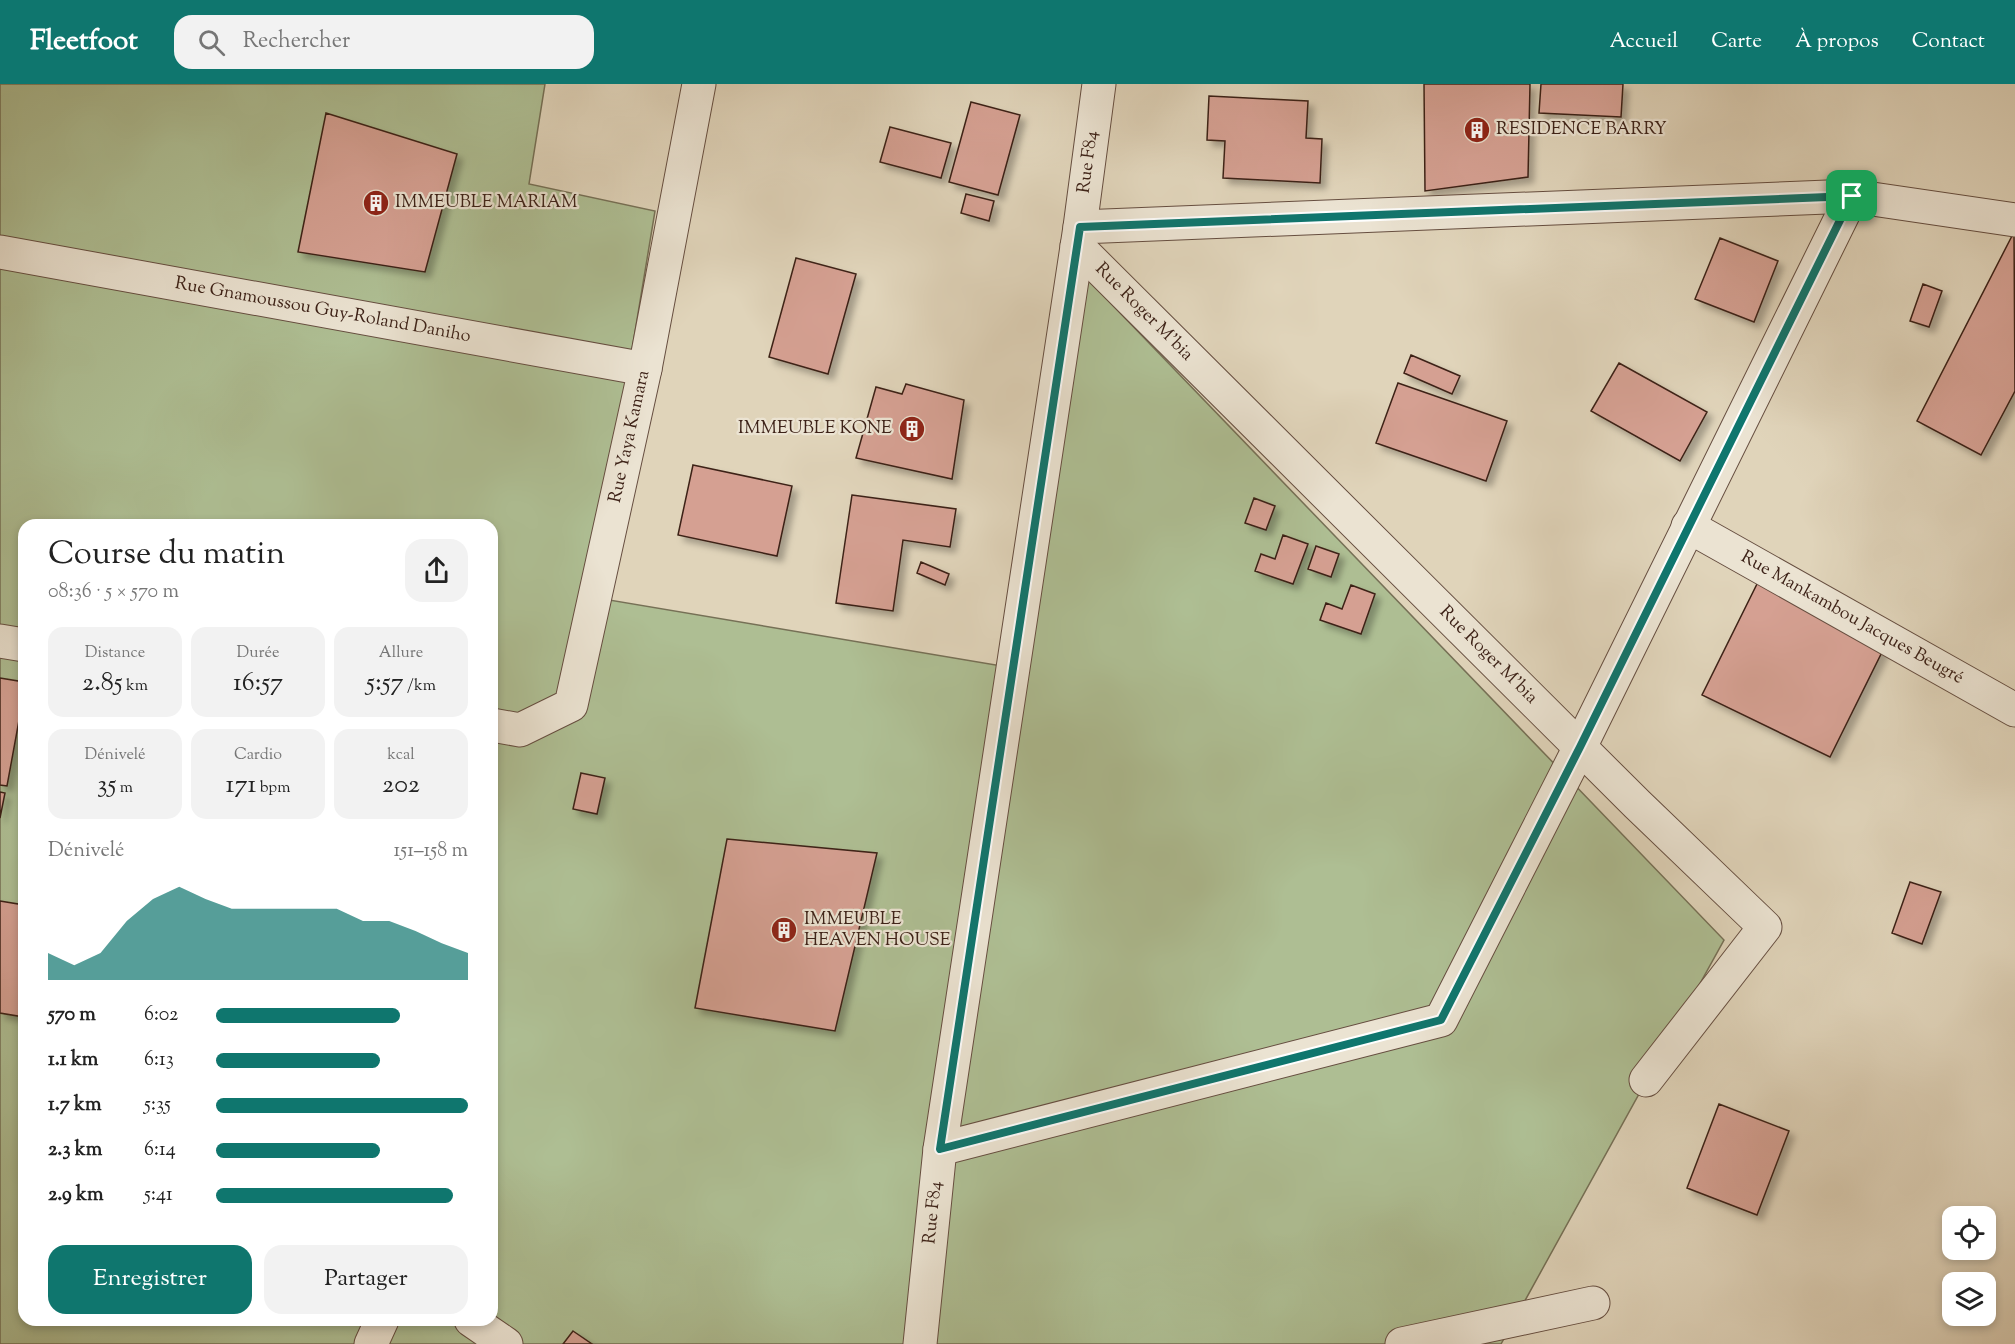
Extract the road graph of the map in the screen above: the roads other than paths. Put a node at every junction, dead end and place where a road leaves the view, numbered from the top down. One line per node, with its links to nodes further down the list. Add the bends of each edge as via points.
1 (699, 84): 7 (street, Rue Yaya Kamara)
2 (1099, 84): 5 (street, Rue F84)
3 (1852, 196): 4 (street); 5 (street); 8 (street)
4 (2015, 220)
5 (1079, 236): 13 (street, Rue Roger M'bia); 15 (street, Rue F84)
6 (0, 252): 7 (street, Rue Gnamoussou Guy-Roland Daniho)
7 (645, 369): 12 (street, Rue Yaya Kamara, via 571,705 520,730)
8 (1688, 526): 11 (street, Rue Mankambou Jacques Beugré); 13 (street)
9 (0, 641): 10 (street)
10 (18, 644)
11 (2015, 710)
12 (498, 727)
13 (1580, 747): 14 (street, Rue Roger M'bia, via 1765,927); 15 (street, via 1441,1020)
14 (1646, 1080)
15 (940, 1149): 21 (street, Rue F84)
16 (1593, 1303): 22 (street)
17 (379, 1326): 19 (street)
18 (480, 1326): 20 (street)
19 (371, 1344)
20 (506, 1344)
21 (920, 1344)
22 (1402, 1344)

